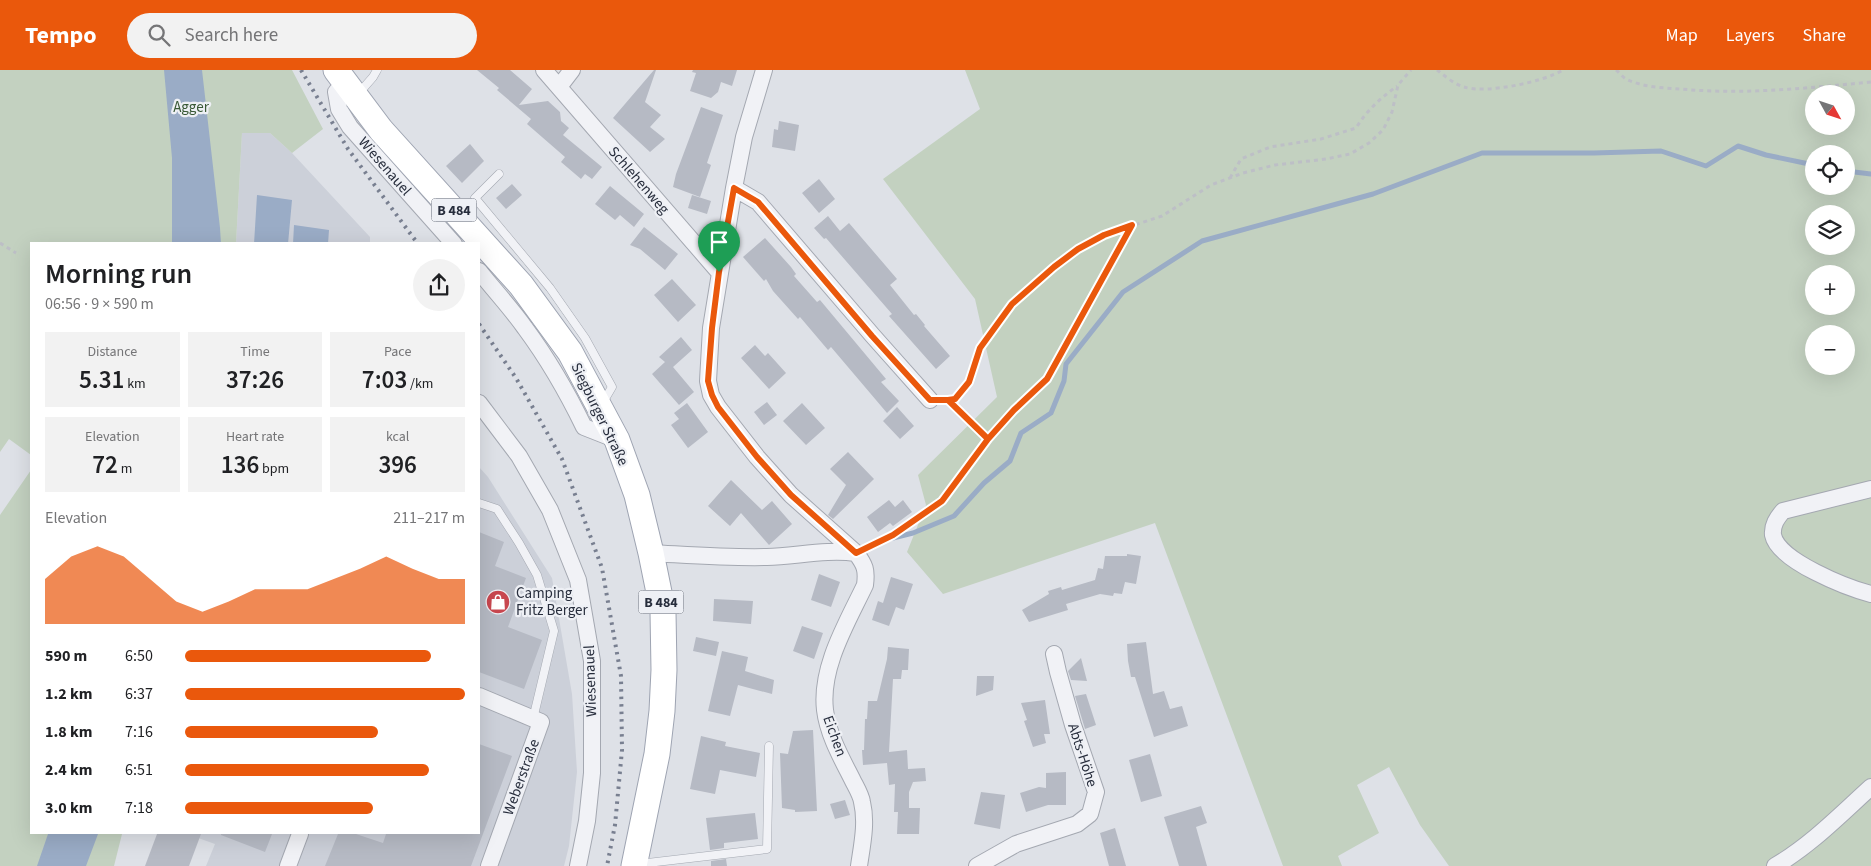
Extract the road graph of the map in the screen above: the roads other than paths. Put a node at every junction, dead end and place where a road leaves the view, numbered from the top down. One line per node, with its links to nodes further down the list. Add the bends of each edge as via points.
1 (377, 70): 5 (lane, via 373,78)
2 (544, 70): 6 (street, Schlehenweg)
3 (572, 70): 6 (street)
4 (764, 70): 8 (street, Eichen, via 744,137)
5 (346, 83): 9 (street, Wiesenauel, via 336,92 338,109); 14 (main road, Siegburger Straße / B 484, via 381,130 521,285 570,352)
6 (559, 87): 11 (street, Schlehenweg)
7 (499, 174): 14 (lane, via 475,198 550,288 585,338 612,387)
8 (734, 188): 11 (street, Eichen); 12 (street, via 758,202)
9 (452, 242)
10 (480, 272): 15 (street, via 546,358 584,427)
11 (719, 272): 19 (street, Eichen, via 709,363 708,381 712,395 757,457 791,495)
12 (930, 400)
13 (480, 404): 31 (street, Wiesenauel, via 519,456 550,510 578,580 592,661 592,774)
14 (600, 408): 15 (main road, Siegburger Straße / B 484)
15 (617, 440): 18 (main road, Siegburger Straße / B 484, via 637,495)
16 (1871, 489): 20 (street, via 1783,511 1775,520 1774,535 1778,546 1813,571)
17 (480, 502): 23 (lane, via 497,509 520,543 537,575 554,631)
18 (651, 553): 19 (street, via 762,557 839,551); 28 (main road, Siegburger Straße / B 484, via 663,612 662,711 657,754)
19 (856, 553): 32 (street, Eichen, via 866,572 865,585 829,668 825,710 828,727 862,800 864,815)
20 (1871, 594)
21 (1054, 654): 27 (street, Abts-Höhe, via 1096,792 1090,814 1077,824 1016,844)
22 (480, 696): 23 (street, Weberstraße)
23 (533, 719): 30 (street, Weberstraße, via 540,722)
24 (769, 746): 28 (lane, via 766,849)
25 (1871, 787): 34 (street, via 1816,838)
26 (300, 834): 29 (street)
27 (997, 861): 33 (street, Abts-Höhe)
28 (634, 865)
29 (288, 866)
30 (489, 866)
31 (578, 866)
32 (859, 866)
33 (977, 866)
34 (1776, 866)

